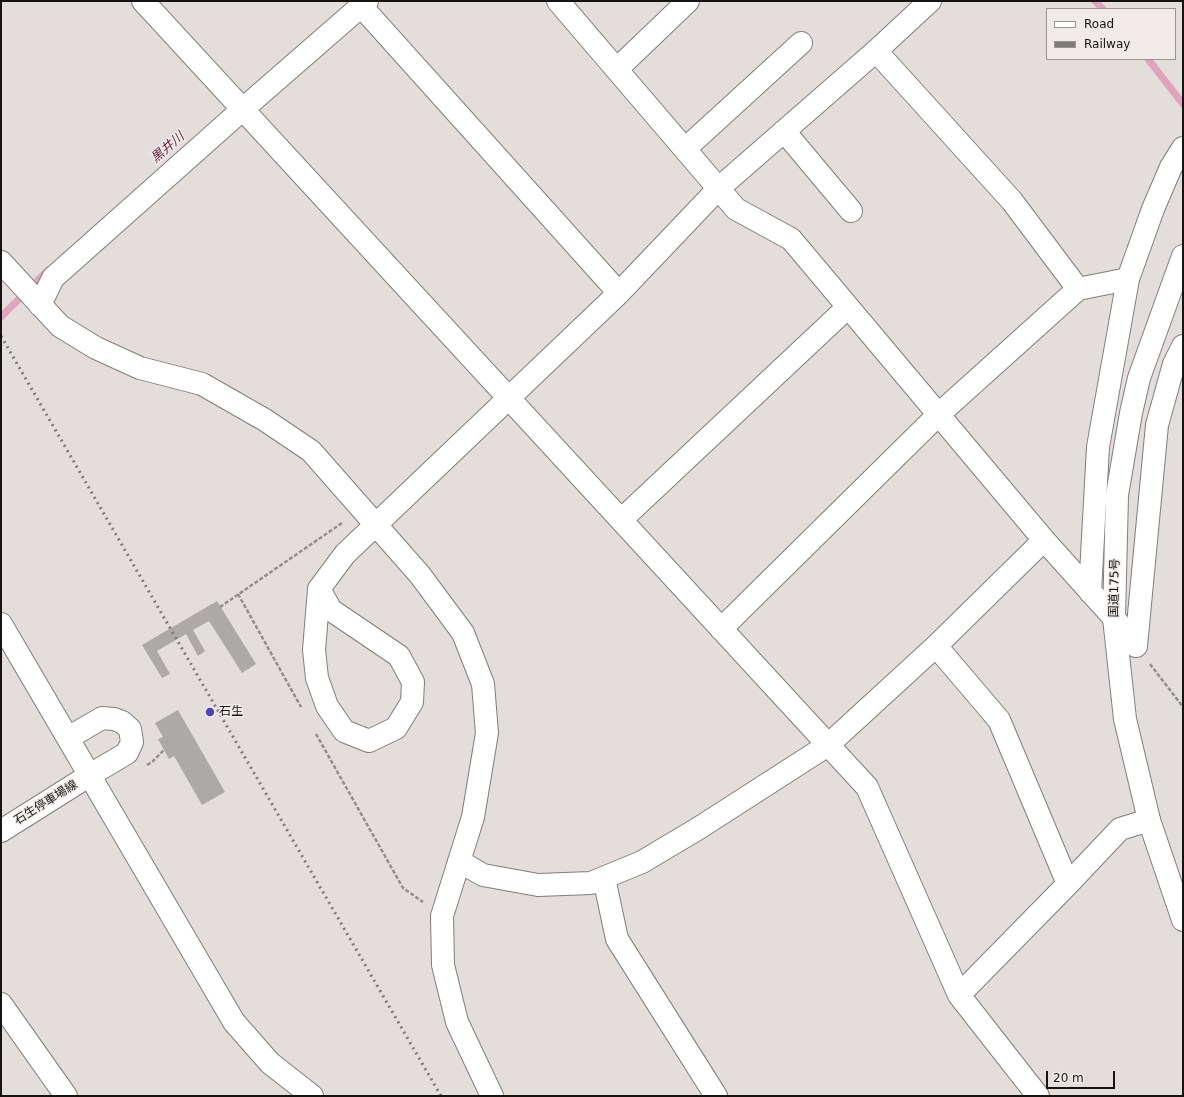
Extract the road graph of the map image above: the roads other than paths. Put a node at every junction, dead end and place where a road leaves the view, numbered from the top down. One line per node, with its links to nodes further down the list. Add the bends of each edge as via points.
1 (143, 1): 9 (main road)
2 (558, 1): 8 (main road)
3 (688, 1): 8 (main road)
4 (930, 1): 7 (main road)
5 (364, 4): 9 (main road); 19 (main road)
6 (802, 43): 12 (main road)
7 (876, 51): 10 (main road); 18 (main road, via 1012,201)
8 (617, 69): 12 (main road)
9 (242, 109): 20 (main road, via 53,278); 23 (main road)
10 (784, 131): 13 (main road); 14 (main road)
11 (1183, 148): 17 (main road, via 1171,167 1153,209)
12 (685, 149): 13 (main road)
13 (719, 188): 19 (main road); 21 (main road, via 736,209 791,239)
14 (851, 211)
15 (1183, 256): 30 (main road, 国道175号, via 1139,378 1131,413 1117,495)
16 (1, 262): 20 (main road)
17 (1128, 279): 18 (main road); 29 (main road, via 1098,447)
18 (1078, 289): 24 (main road)
19 (619, 293): 23 (main road)
20 (40, 305): 25 (main road, via 60,326 96,348 140,368 202,384 265,420 311,452)
21 (848, 306): 24 (main road); 26 (main road)
22 (1183, 346): 30 (main road, via 1174,364 1157,425 1136,646)
23 (508, 398): 25 (main road); 26 (main road)
24 (939, 414): 27 (main road); 32 (main road)
25 (369, 517): 28 (main road); 39 (main road, via 420,575 463,633 484,684 487,733 473,817)
26 (621, 520): 32 (main road)
27 (1044, 540): 29 (main road); 33 (main road)
28 (319, 589): 28 (main road, via 331,610 399,656 413,682 412,702 396,728 369,741 344,731 327,706 317,678 314,650)
29 (1090, 592): 30 (main road)
30 (1114, 618): 37 (main road, 国道175号, via 1126,719)
31 (1, 624): 34 (main road)
32 (722, 629): 35 (main road)
33 (936, 646): 35 (main road); 41 (main road, via 998,720)
34 (68, 738): 36 (main road); 36 (main road, 石生停車場線, via 102,718 122,722 130,729 132,742 127,753)
35 (828, 745): 40 (main road, via 642,862); 43 (main road, via 867,788)
36 (90, 775): 38 (main road, 石生停車場線); 46 (main road, via 234,1022 270,1063)
37 (1149, 820): 41 (main road, via 1120,829); 42 (main road, 国道175号)
38 (1, 832)
39 (459, 861): 40 (main road, via 483,874 538,885 591,883); 47 (main road, via 442,916 443,965 457,1022)
40 (604, 878): 48 (main road, via 617,939)
41 (1068, 884): 43 (main road)
42 (1183, 920)
43 (959, 996): 49 (main road)
44 (1, 1004): 45 (main road)
45 (66, 1096)
46 (312, 1096)
47 (492, 1096)
48 (716, 1096)
49 (1038, 1096)

